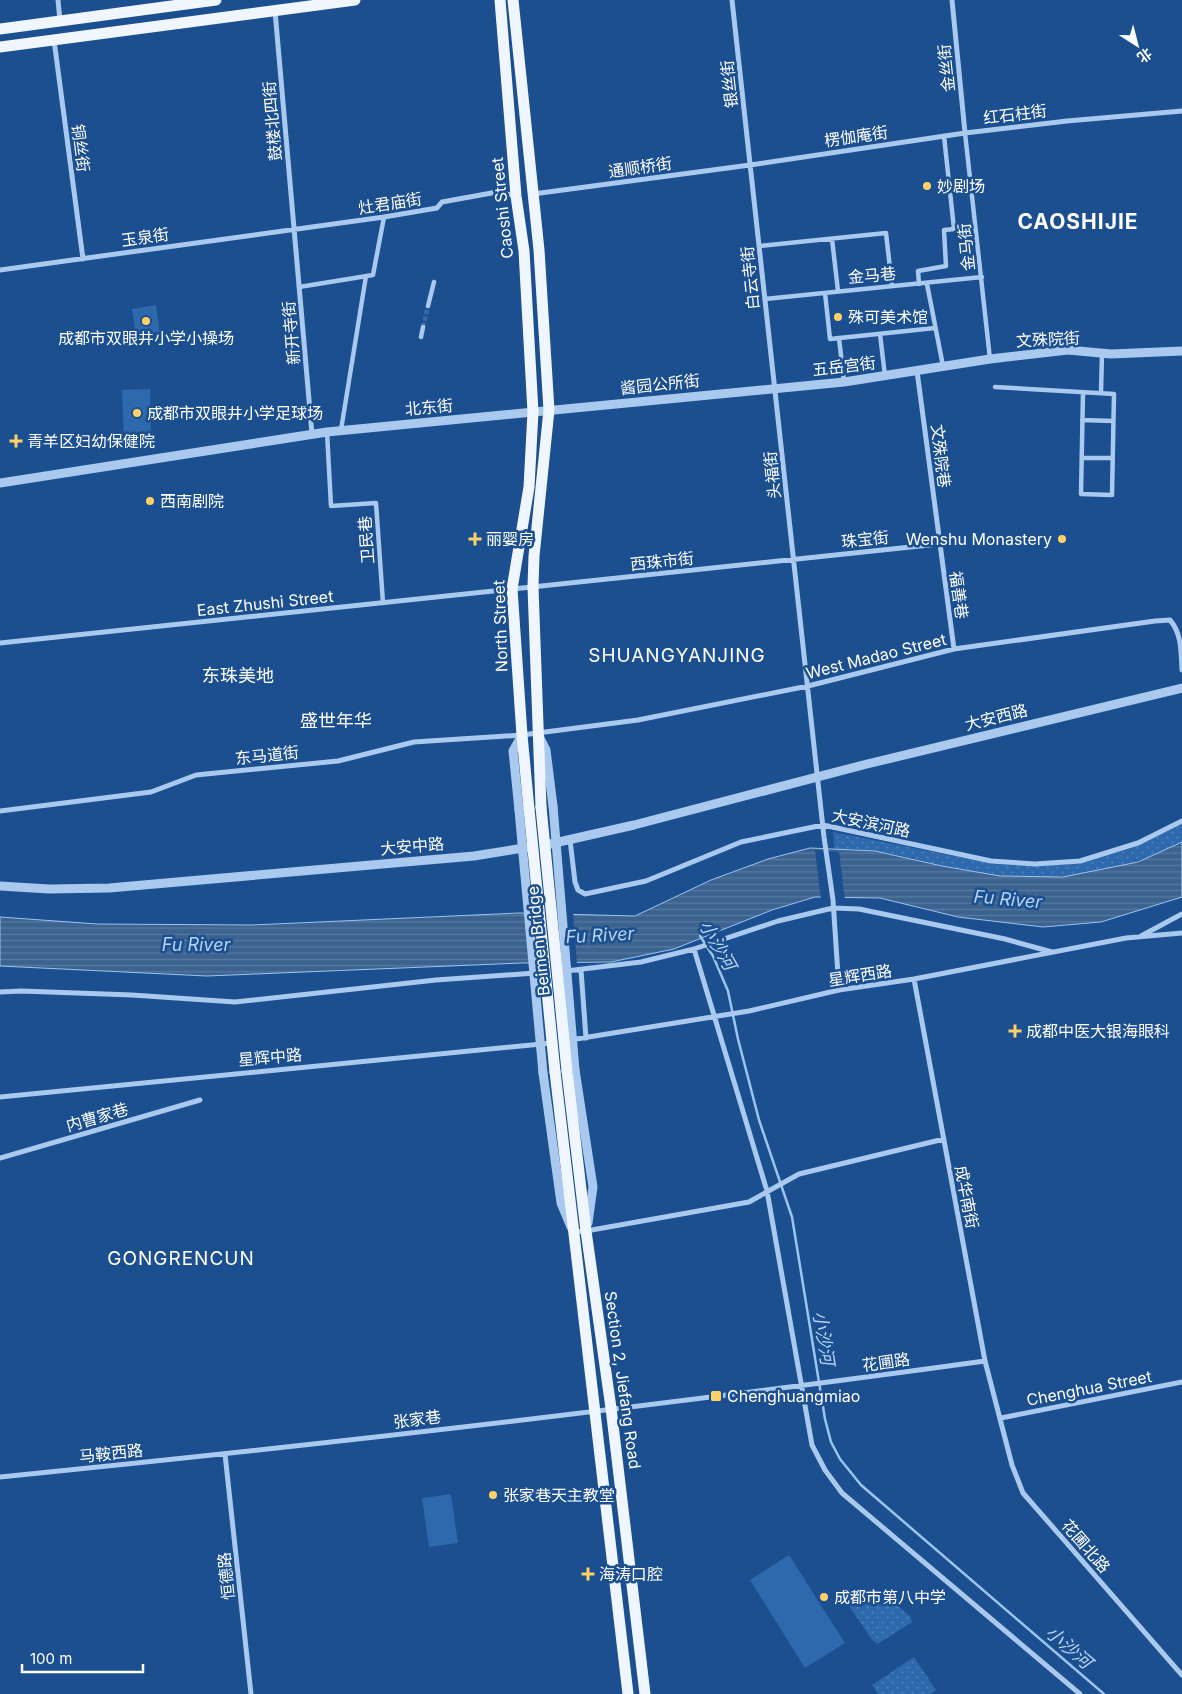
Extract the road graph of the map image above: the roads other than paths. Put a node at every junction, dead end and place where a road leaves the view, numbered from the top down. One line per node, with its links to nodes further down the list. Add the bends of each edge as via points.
1 (58, 0): 9 (street)
2 (216, 0): 9 (main road)
3 (355, 0): 8 (main road)
4 (500, 0): 18 (main road, Caoshi Street)
5 (512, 0): 17 (main road, Caoshi Street)
6 (732, 0): 16 (street, 银丝街)
7 (952, 0): 14 (street, 金丝街)
8 (275, 11): 11 (main road); 20 (street, 鼓楼北四街)
9 (60, 20): 10 (main road)
10 (0, 28)
11 (54, 40): 12 (main road); 23 (street, 铜丝街)
12 (0, 47)
13 (1182, 111): 14 (street, 红石柱街, via 1067,120)
14 (966, 133): 15 (street, 楞伽庵街); 26 (street, 金马街)
15 (944, 136): 16 (street, 楞伽庵街); 28 (street, via 954,228 944,230 946,266 918,271)
16 (750, 165): 17 (street, 通顺桥街); 22 (street, 白云寺街)
17 (532, 194): 52 (main road, Caoshi Street)
18 (516, 196): 19 (street, 灶君庙街, via 497,192 442,202 437,208); 53 (main road, Caoshi Street, via 524,251)
19 (384, 217): 20 (street, 灶君庙街); 25 (street, via 373,275)
20 (294, 229): 23 (street, 玉泉街); 31 (street, 新开寺街)
21 (832, 239): 22 (street); 30 (street, via 886,233); 32 (street)
22 (759, 246): 34 (street, 白云寺街)
23 (83, 259): 24 (street, 玉泉街)
24 (0, 270)
25 (366, 276): 31 (street); 56 (street)
26 (982, 277): 29 (street, 金马巷); 43 (street, 金马街)
27 (434, 282): 35 (street)
28 (919, 284): 29 (street, 金马巷); 30 (street, 金马巷)
29 (927, 284): 37 (street)
30 (892, 286): 32 (street, 金马巷)
31 (299, 287): 58 (street, 新开寺街)
32 (838, 291): 33 (street, 金马巷)
33 (825, 292): 34 (street, 金马巷); 40 (street, via 830,339)
34 (765, 299): 49 (street, 白云寺街)
35 (428, 306)
36 (423, 327): 39 (street)
37 (935, 328): 38 (street); 44 (street)
38 (880, 334): 40 (street); 46 (street)
39 (421, 337)
40 (839, 338): 47 (street)
41 (1182, 351): 42 (street, 文殊院街)
42 (1102, 353): 43 (street, 文殊院街, via 1068,350); 51 (street)
43 (990, 359): 44 (street, 文殊院街)
44 (943, 367): 45 (street, 文殊院街)
45 (917, 371): 46 (street, 五岳宫街); 62 (street, 文殊院巷)
46 (885, 376): 47 (street, 五岳宫街)
47 (844, 382): 49 (street, 五岳宫街)
48 (995, 387): 50 (street)
49 (775, 388): 52 (street, 酱园公所街); 63 (street, 头福街)
50 (1083, 392): 51 (street); 54 (street)
51 (1101, 393): 55 (street, via 1114,394)
52 (549, 410): 53 (street, 北东街); 64 (main road, North Street)
53 (534, 412): 56 (street, 北东街); 65 (main road, North Street, via 529,486)
54 (1082, 420): 55 (street); 59 (street)
55 (1113, 421): 60 (street)
56 (341, 431): 57 (street, 北东街)
57 (327, 432): 58 (street, 北东街); 66 (street, 卫民巷, via 331,506 376,503)
58 (312, 434): 61 (street, 北东街)
59 (1082, 458): 60 (street); 60 (street, via 1081,494 1112,495)
60 (1112, 458)
61 (0, 483)
62 (939, 544): 63 (street, 珠宝街); 68 (street, 福善巷)
63 (794, 560): 64 (street, 西珠市街); 70 (street, 头福街)
64 (533, 587): 65 (street, East Zhushi Street); 72 (main road, North Street)
65 (512, 589): 66 (street, East Zhushi Street); 73 (main road, North Street)
66 (383, 603): 67 (street, East Zhushi Street)
67 (0, 643)
68 (954, 649): 69 (street, West Madao Street, via 1170,620 1180,636); 70 (street, West Madao Street)
69 (1182, 670)
70 (808, 686): 72 (street, West Madao Street, via 638,720); 74 (street, 头福街)
71 (1182, 688): 74 (street, 大安西路)
72 (538, 734): 73 (street, 东马道街); 75 (main road, North Street); 95 (street, bridge, via 546,750 553,806)
73 (522, 735): 76 (main road, North Street); 77 (street, 东马道街, via 414,742 338,761 196,775 151,792)
74 (818, 777): 79 (street, 头福街); 80 (street, 大安中路)
75 (541, 807): 95 (main road, Beimen Bridge, bridge)
76 (524, 809): 95 (main road, Beimen Bridge, bridge); 102 (street, bridge, via 543,1073 561,1203)
77 (0, 811)
78 (1182, 821): 79 (street, 大安滨河路, via 1138,843 1080,861 1035,864 991,861)
79 (823, 826): 80 (street, 大安滨河路, via 741,842 646,881 585,894 578,890 575,882); 82 (street, 头福街)
80 (570, 840): 81 (street, 大安中路, via 474,856 180,883 74,889)
81 (0, 886)
82 (833, 908): 86 (street, via 778,921); 87 (street, via 859,909); 90 (street, 头福街)
83 (1182, 914): 85 (street)
84 (1182, 933): 85 (street, 星辉西路)
85 (1139, 937): 87 (street, 星辉西路)
86 (694, 949): 88 (street, via 641,962); 92 (street)
87 (1054, 952): 89 (street, 星辉西路)
88 (581, 970): 91 (street, via 436,980 235,1002 113,994); 93 (street)
89 (914, 979): 90 (street, 星辉西路); 98 (street, 成华南街)
90 (839, 990): 92 (street, 星辉西路)
91 (0, 992)
92 (715, 1018): 93 (street, 星辉西路); 100 (street)
93 (586, 1038): 94 (street, 星辉西路)
94 (543, 1044): 96 (street, 星辉中路)
95 (566, 1071): 101 (main road, Section 2, Jiefang Road); 102 (main road, Section 2, Jiefang Road)
96 (0, 1097)
97 (200, 1100): 99 (street, 内曹家巷)
98 (944, 1139): 100 (street, via 799,1174); 103 (street, 成华南街)
99 (0, 1158)
100 (767, 1191): 101 (street, via 749,1202); 105 (street)
101 (586, 1231): 102 (street); 106 (main road, Section 2, Jiefang Road)
102 (572, 1232): 107 (main road, Section 2, Jiefang Road)
103 (985, 1361): 105 (street, 花圃路); 108 (street, 成华南街)
104 (1182, 1382): 108 (street, Chenghua Street)
105 (802, 1386): 106 (street, 花圃路); 115 (street, via 812,1445 842,1493)
106 (612, 1408): 107 (street, 张家巷); 114 (main road, Section 2, Jiefang Road)
107 (595, 1411): 109 (street, 张家巷); 113 (main road, Section 2, Jiefang Road)
108 (1001, 1418): 111 (street, 花圃北路, via 1012,1465 1023,1493)
109 (225, 1454): 110 (street, 马鞍西路); 112 (street, 恒德路)
110 (0, 1477)
111 (1182, 1675)
112 (251, 1694)
113 (628, 1694)
114 (644, 1694)
115 (1080, 1694)

